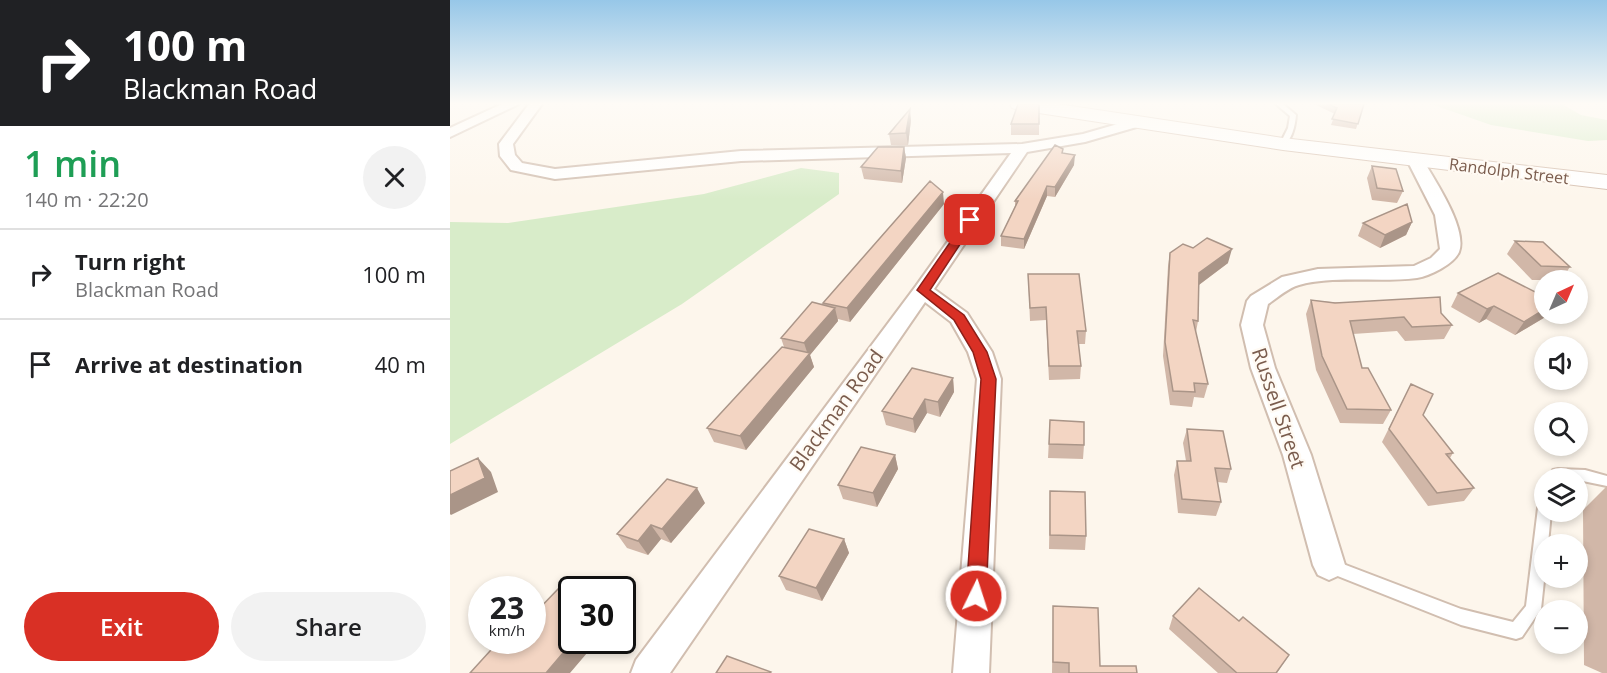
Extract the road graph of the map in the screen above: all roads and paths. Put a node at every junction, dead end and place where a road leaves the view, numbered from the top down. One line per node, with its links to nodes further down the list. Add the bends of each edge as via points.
1 (511, 135): 6 (street, via 506,144 508,156 517,167 555,174 741,156)
2 (1094, 135): 6 (street)
3 (1222, 135): 5 (main road, Randolph Street)
4 (1287, 135): 5 (lane)
5 (1283, 144): 7 (main road, Randolph Street)
6 (1022, 147): 9 (street, Blackman Road)
7 (1415, 160): 8 (main road, Randolph Street); 13 (street, Russell Street, via 1447,217 1450,251 1418,272 1318,275 1289,281 1258,301 1252,325 1263,368 1297,455)
8 (1607, 182)
9 (923, 290): 14 (street, Blackman Road); 15 (street, via 959,318 980,352 988,379)
10 (1588, 477): 11 (lane)
11 (1607, 481)
12 (1543, 522): 13 (lane, via 1533,609 1516,631 1461,617)
13 (1329, 566)
14 (649, 673)
15 (971, 673)

